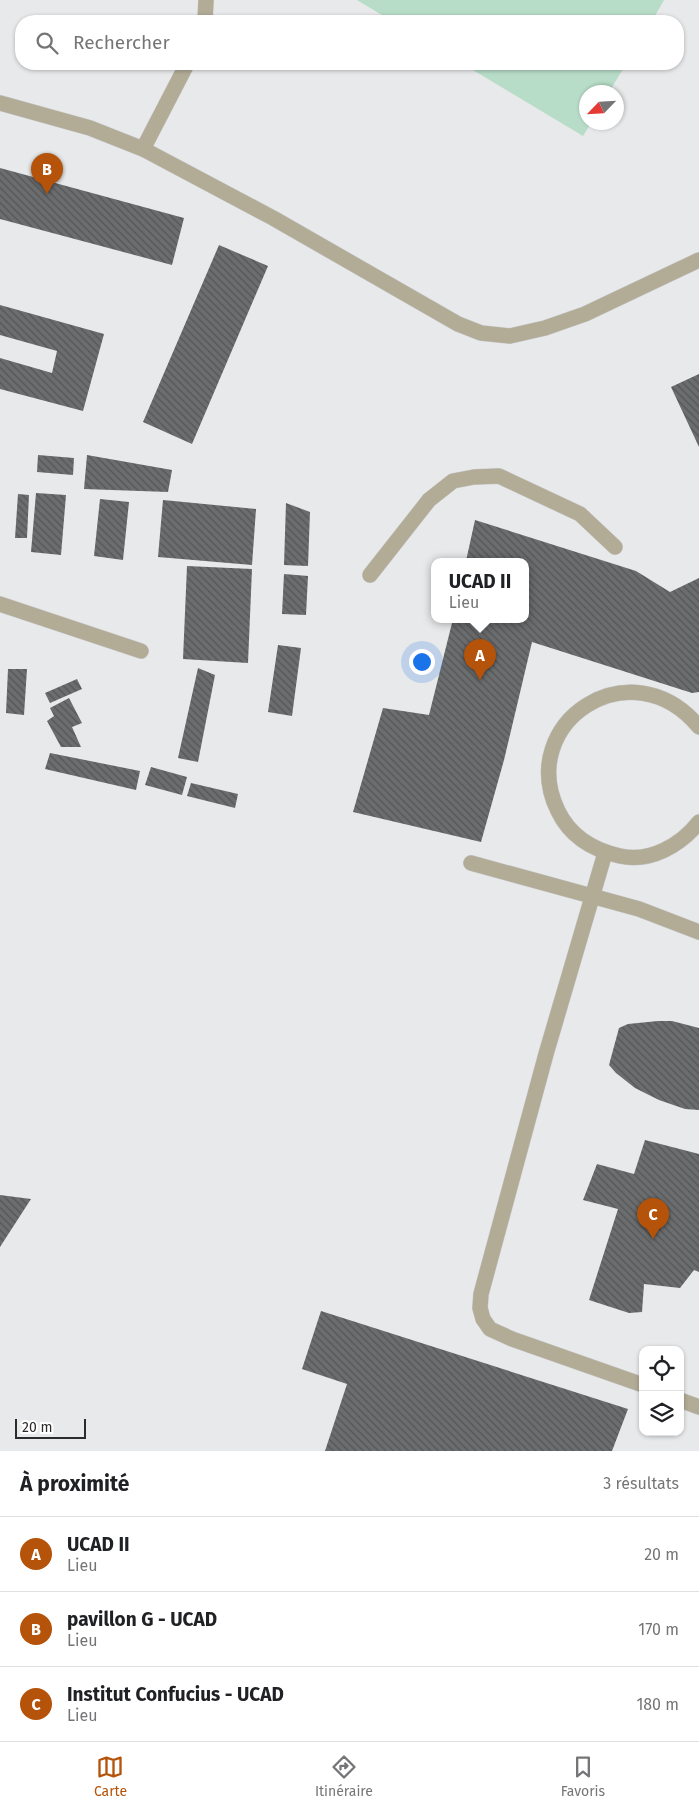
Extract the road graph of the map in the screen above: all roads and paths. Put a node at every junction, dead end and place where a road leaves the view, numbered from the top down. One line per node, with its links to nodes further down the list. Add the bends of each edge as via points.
1 (206, 0): 2 (street)
2 (205, 15)
3 (184, 70): 5 (street)
4 (0, 103): 5 (street, via 90,128)
5 (143, 149): 6 (street, via 481,334 510,336 545,328 585,314)
6 (699, 260)
7 (615, 547): 8 (street, via 580,514 499,476 474,476 453,481 429,500)
8 (370, 575)
9 (0, 604): 10 (street)
10 (141, 651)
11 (699, 727): 13 (street, via 674,704 657,696 629,692 602,696 586,705 561,731 549,766 549,785 554,803 574,834)
12 (699, 822): 13 (street, via 676,844 660,852 642,857)
13 (606, 853): 15 (street)
14 (471, 863): 15 (street)
15 (593, 896): 16 (street); 17 (street, via 546,1054 481,1294 480,1308 490,1329)
16 (699, 932)
17 (639, 1384)
18 (684, 1401): 19 (street)
19 (699, 1407)

